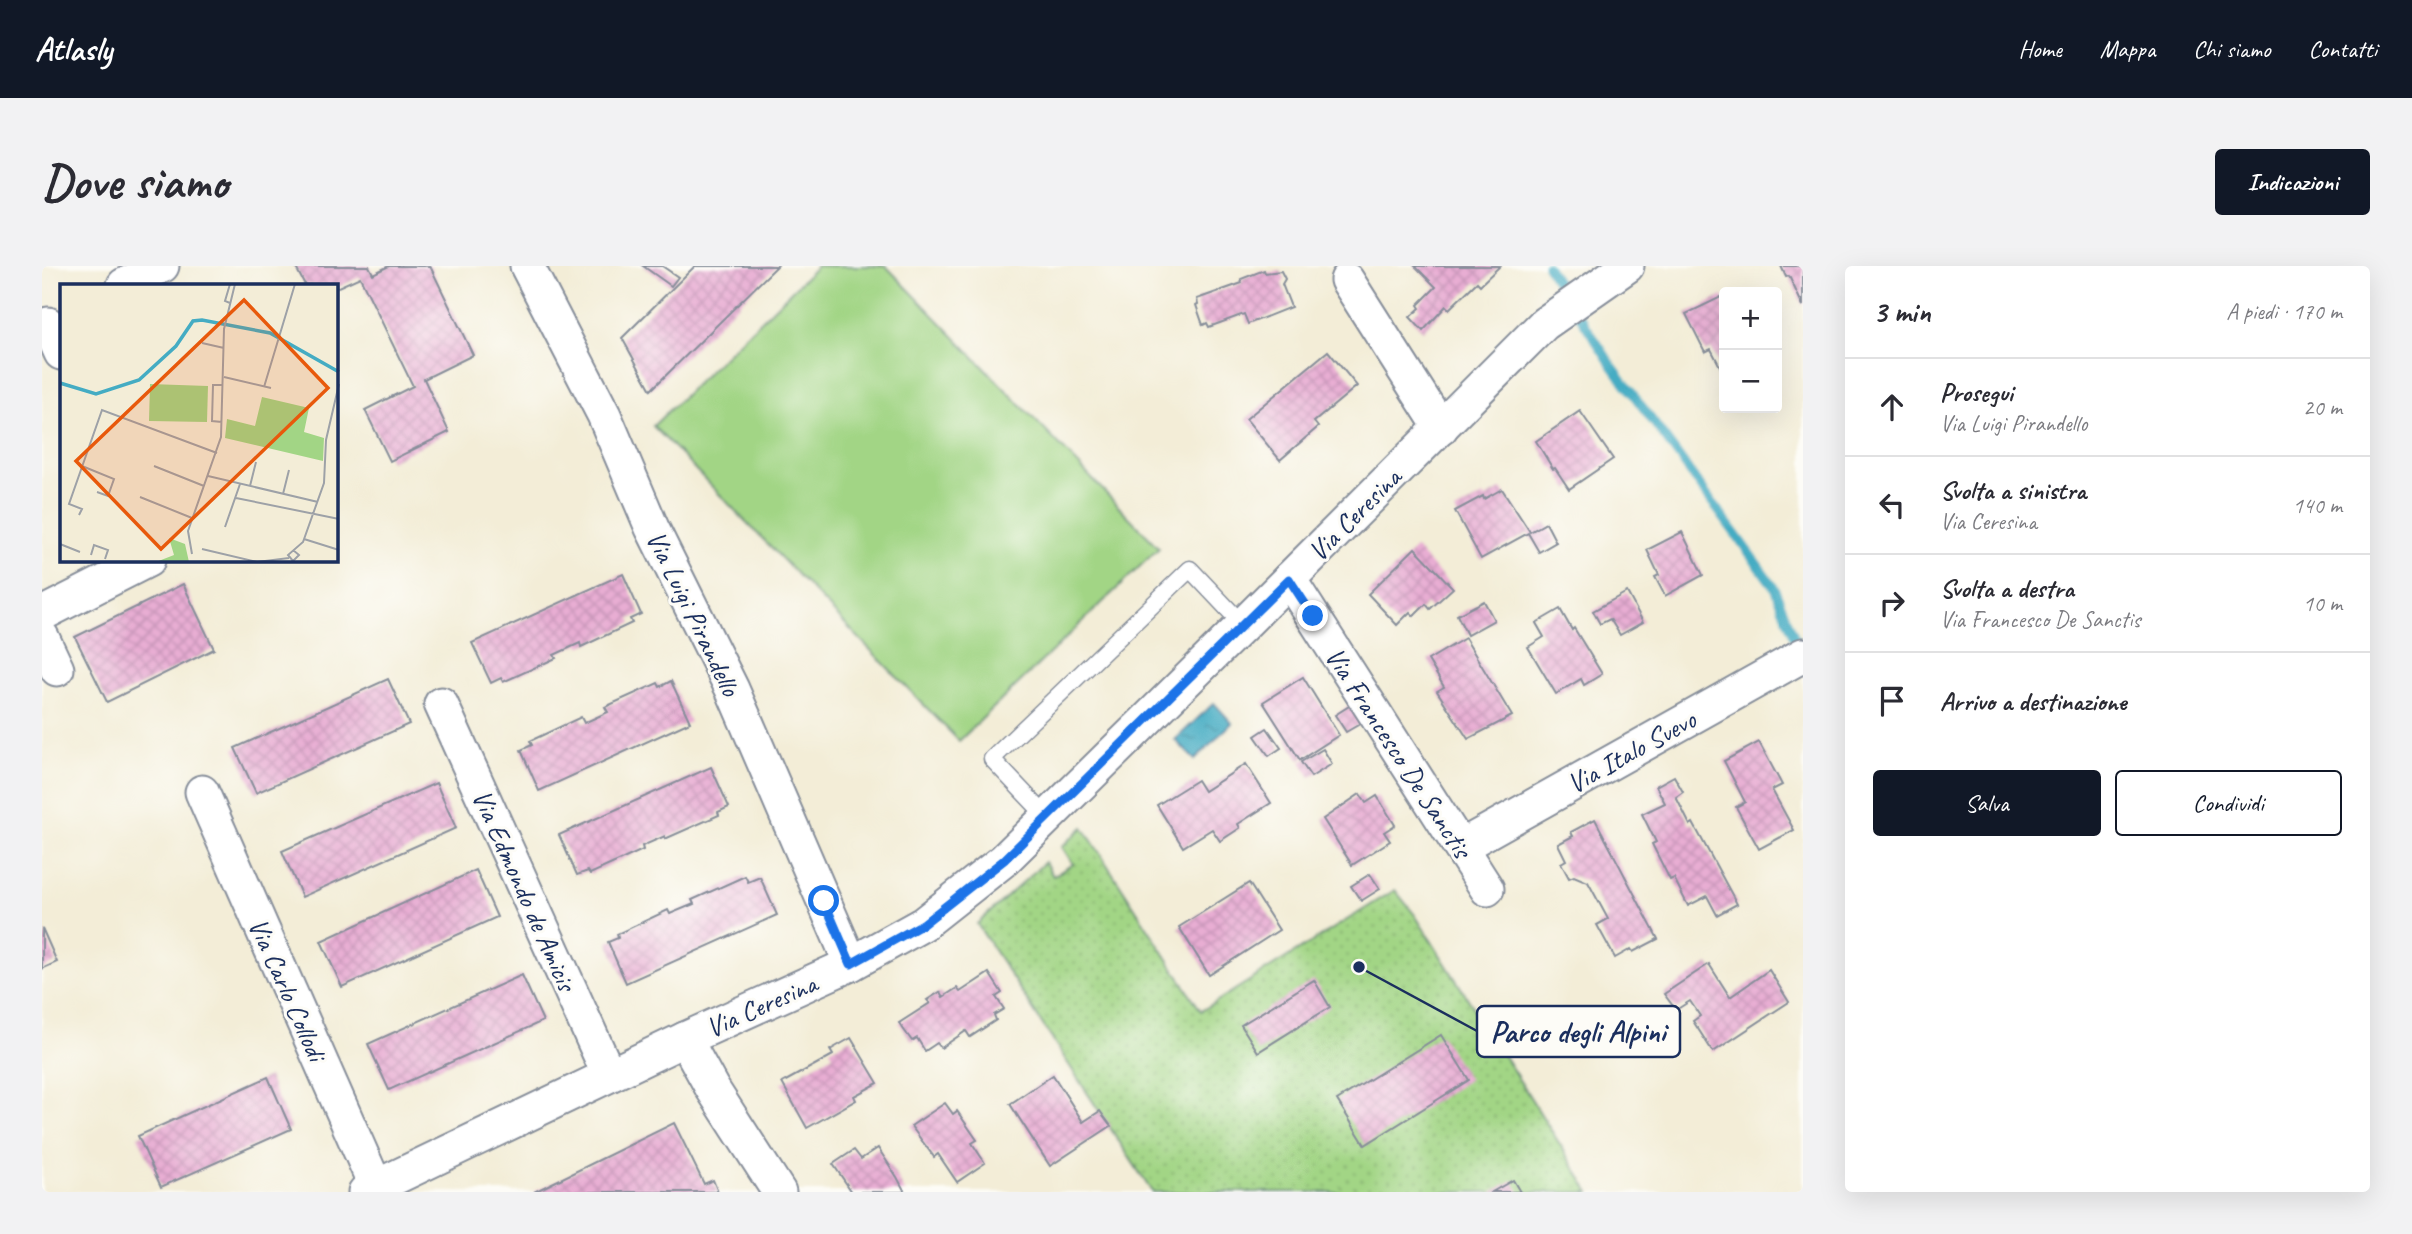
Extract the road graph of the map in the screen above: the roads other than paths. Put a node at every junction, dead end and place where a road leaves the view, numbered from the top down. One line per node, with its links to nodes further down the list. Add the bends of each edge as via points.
1 (162, 266): 5 (street)
2 (527, 266): 21 (street, Via Luigi Pirandello, via 604,415 652,528 732,689)
3 (1615, 274): 8 (street, Via Ceresina, via 1556,313)
4 (1347, 280): 8 (street)
5 (126, 284)
6 (50, 322): 7 (street)
7 (60, 350)
8 (1441, 428): 10 (street, Via Ceresina)
9 (144, 562): 11 (street)
10 (1289, 579): 12 (street, Via Ceresina); 19 (street, Via Francesco De Sanctis)
11 (42, 614)
12 (1244, 625): 18 (street, Via Ceresina); 18 (lane, via 1190,569 992,759)
13 (42, 637): 15 (street)
14 (1795, 659): 19 (street, Via Italo Svevo)
15 (57, 669)
16 (441, 704): 23 (street, Via Edmondo de Amicis)
17 (202, 792): 24 (street, Via Carlo Collodi)
18 (1047, 817): 21 (street, Via Ceresina, via 961,896 923,924)
19 (1460, 846): 20 (street, Via Francesco De Sanctis)
20 (1487, 889)
21 (851, 964): 22 (street, Via Ceresina)
22 (685, 1039): 23 (street, Via Ceresina); 25 (street)
23 (609, 1076): 24 (street, Via Ceresina)
24 (370, 1189)
25 (779, 1192)

